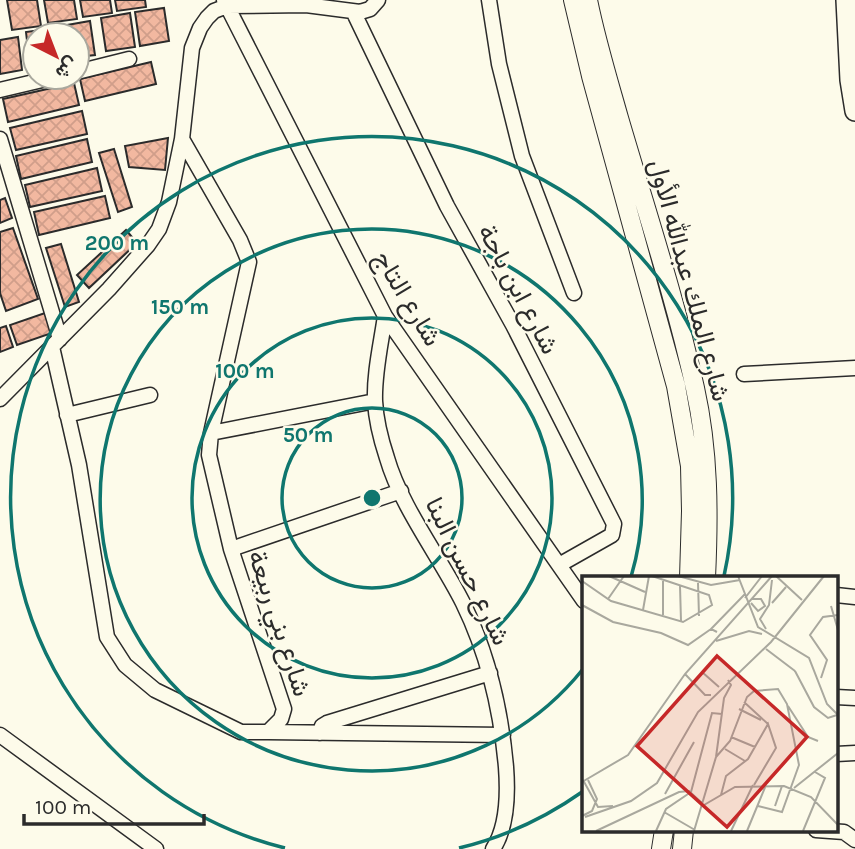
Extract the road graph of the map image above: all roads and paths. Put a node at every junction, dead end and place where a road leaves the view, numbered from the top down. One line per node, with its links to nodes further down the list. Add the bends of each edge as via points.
1 (379, 0): 7 (street, via 365,11)
2 (489, 0): 15 (street, via 522,156)
3 (573, 0): 28 (main road, شارع الملك عبدالله الأول, via 684,423 690,467)
4 (588, 0): 29 (main road, شارع الملك عبدالله الأول, via 695,389 708,488)
5 (846, 0): 12 (highway)
6 (225, 3): 7 (street); 14 (street, via 207,18 192,48); 16 (street, شارع التاج)
7 (355, 5): 27 (street, شارع ابن باجة, via 435,184 614,524 612,535)
8 (130, 60): 9 (street)
9 (91, 69)
10 (21, 85): 11 (street)
11 (0, 90)
12 (855, 111)
13 (0, 139): 17 (street, شارع بني ربيعة)
14 (182, 139): 17 (street, via 159,229 117,281); 24 (street, شارع بني ربيعة, via 249,262)
15 (574, 293)
16 (385, 317): 22 (street, شارع حسن البنا); 27 (street, شارع التاج)
17 (56, 343): 21 (street); 23 (street, شارع بني ربيعة)
18 (855, 368): 19 (street)
19 (744, 374)
20 (150, 395): 23 (street)
21 (0, 399)
22 (375, 401): 24 (street); 25 (street, شارع حسن البنا, via 388,461)
23 (67, 415): 32 (street, شارع بني ربيعة, via 107,637 114,650 155,690 241,732)
24 (211, 433): 26 (street, شارع بني ربيعة, via 209,456)
25 (401, 491): 26 (street); 31 (street, شارع حسن البنا, via 463,604)
26 (231, 549): 32 (street, شارع بني ربيعة, via 284,709)
27 (559, 565): 30 (street, شارع التاج)
28 (688, 576)
29 (706, 576)
30 (582, 598)
31 (490, 673): 33 (street, via 327,723); 35 (street, شارع حسن البنا)
32 (268, 732): 33 (street)
33 (320, 733): 35 (street)
34 (0, 735): 38 (street)
35 (503, 735): 39 (street, شارع حسن البنا, via 505,818)
36 (838, 832): 37 (street)
37 (855, 840)
38 (156, 849)
39 (493, 849)

